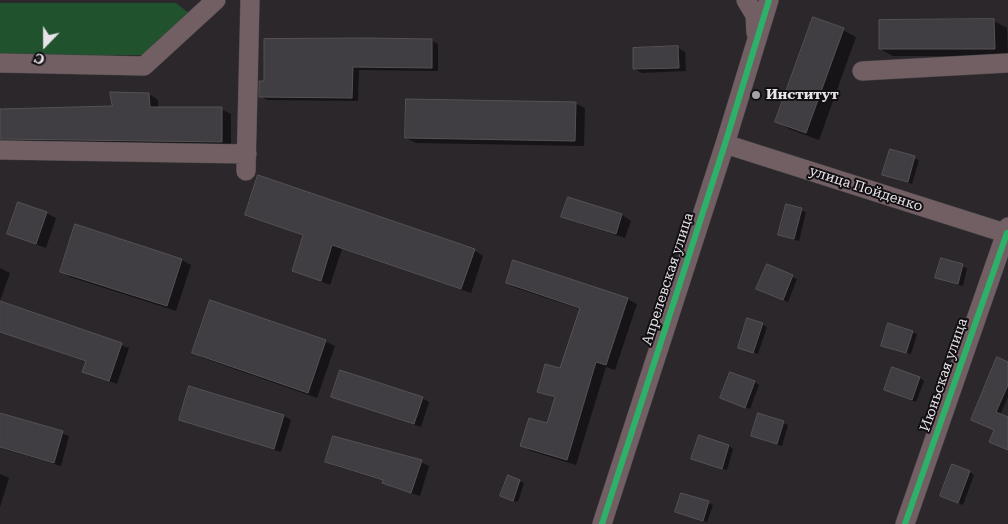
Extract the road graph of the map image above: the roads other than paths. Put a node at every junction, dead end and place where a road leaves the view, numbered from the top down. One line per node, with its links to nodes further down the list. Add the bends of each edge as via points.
1 (216, 0): 6 (street, via 144,66)
2 (250, 0): 10 (street, via 246,162)
3 (746, 0): 5 (street, via 755,15)
4 (769, 0): 5 (street, Апрелевская улица)
5 (756, 42): 9 (street, Апрелевская улица)
6 (0, 63)
7 (1008, 64): 8 (street)
8 (862, 71)
9 (725, 144): 11 (street, улица Пойденко); 12 (street, Апрелевская улица)
10 (0, 150)
11 (1008, 231): 13 (street, Июньская улица)
12 (602, 524)
13 (905, 524)

